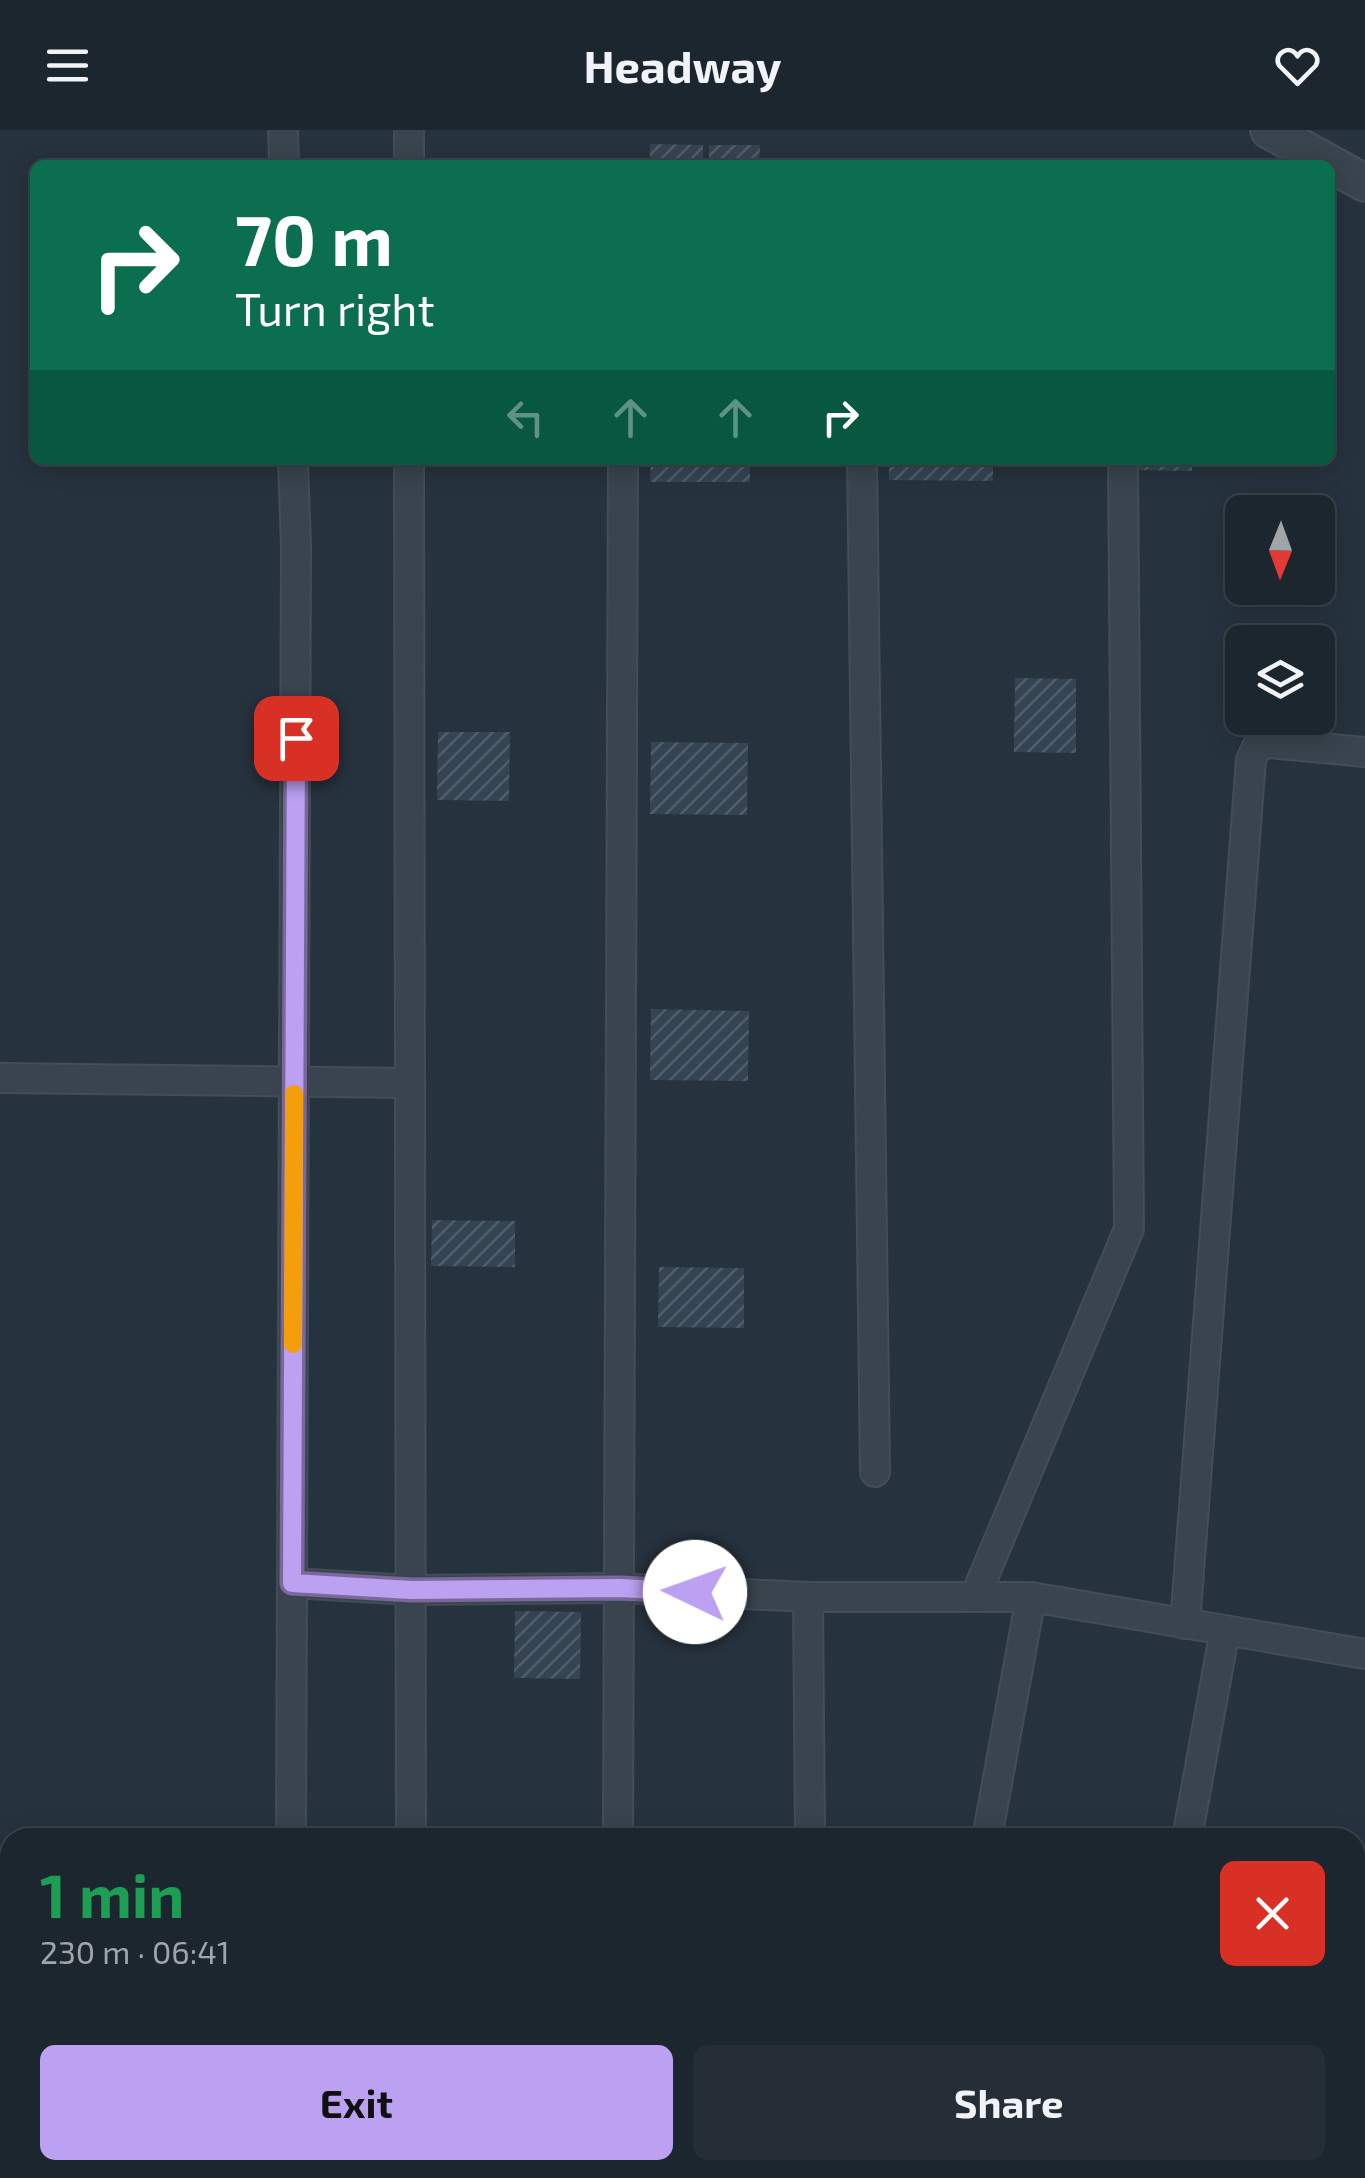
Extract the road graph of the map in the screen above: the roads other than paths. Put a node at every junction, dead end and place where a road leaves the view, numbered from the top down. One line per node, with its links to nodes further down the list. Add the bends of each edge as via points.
1 (283, 130): 4 (street)
2 (409, 130): 5 (street)
3 (1269, 130): 6 (street)
4 (284, 160)
5 (409, 160)
6 (1323, 160)
7 (1335, 166): 8 (street)
8 (1365, 183)
9 (294, 465): 16 (street)
10 (409, 465): 17 (street)
11 (623, 465): 20 (street)
12 (862, 465): 18 (street)
13 (1123, 465): 22 (street, via 1129,1229)
14 (1365, 752): 25 (street, via 1269,743 1257,747 1251,760)
15 (0, 1078): 16 (street)
16 (294, 1082): 17 (street); 19 (street)
17 (410, 1083): 21 (street)
18 (875, 1472)
19 (292, 1583): 21 (street); 28 (street)
20 (620, 1588): 21 (street); 24 (street); 30 (street)
21 (411, 1590): 29 (street)
22 (975, 1597): 23 (street); 24 (street)
23 (1031, 1597): 25 (street); 32 (street)
24 (808, 1598): 31 (street)
25 (1186, 1624): 26 (street)
26 (1225, 1630): 27 (street); 33 (street)
27 (1365, 1654)
28 (291, 1828)
29 (412, 1828)
30 (618, 1828)
31 (810, 1828)
32 (989, 1828)
33 (1189, 1828)

